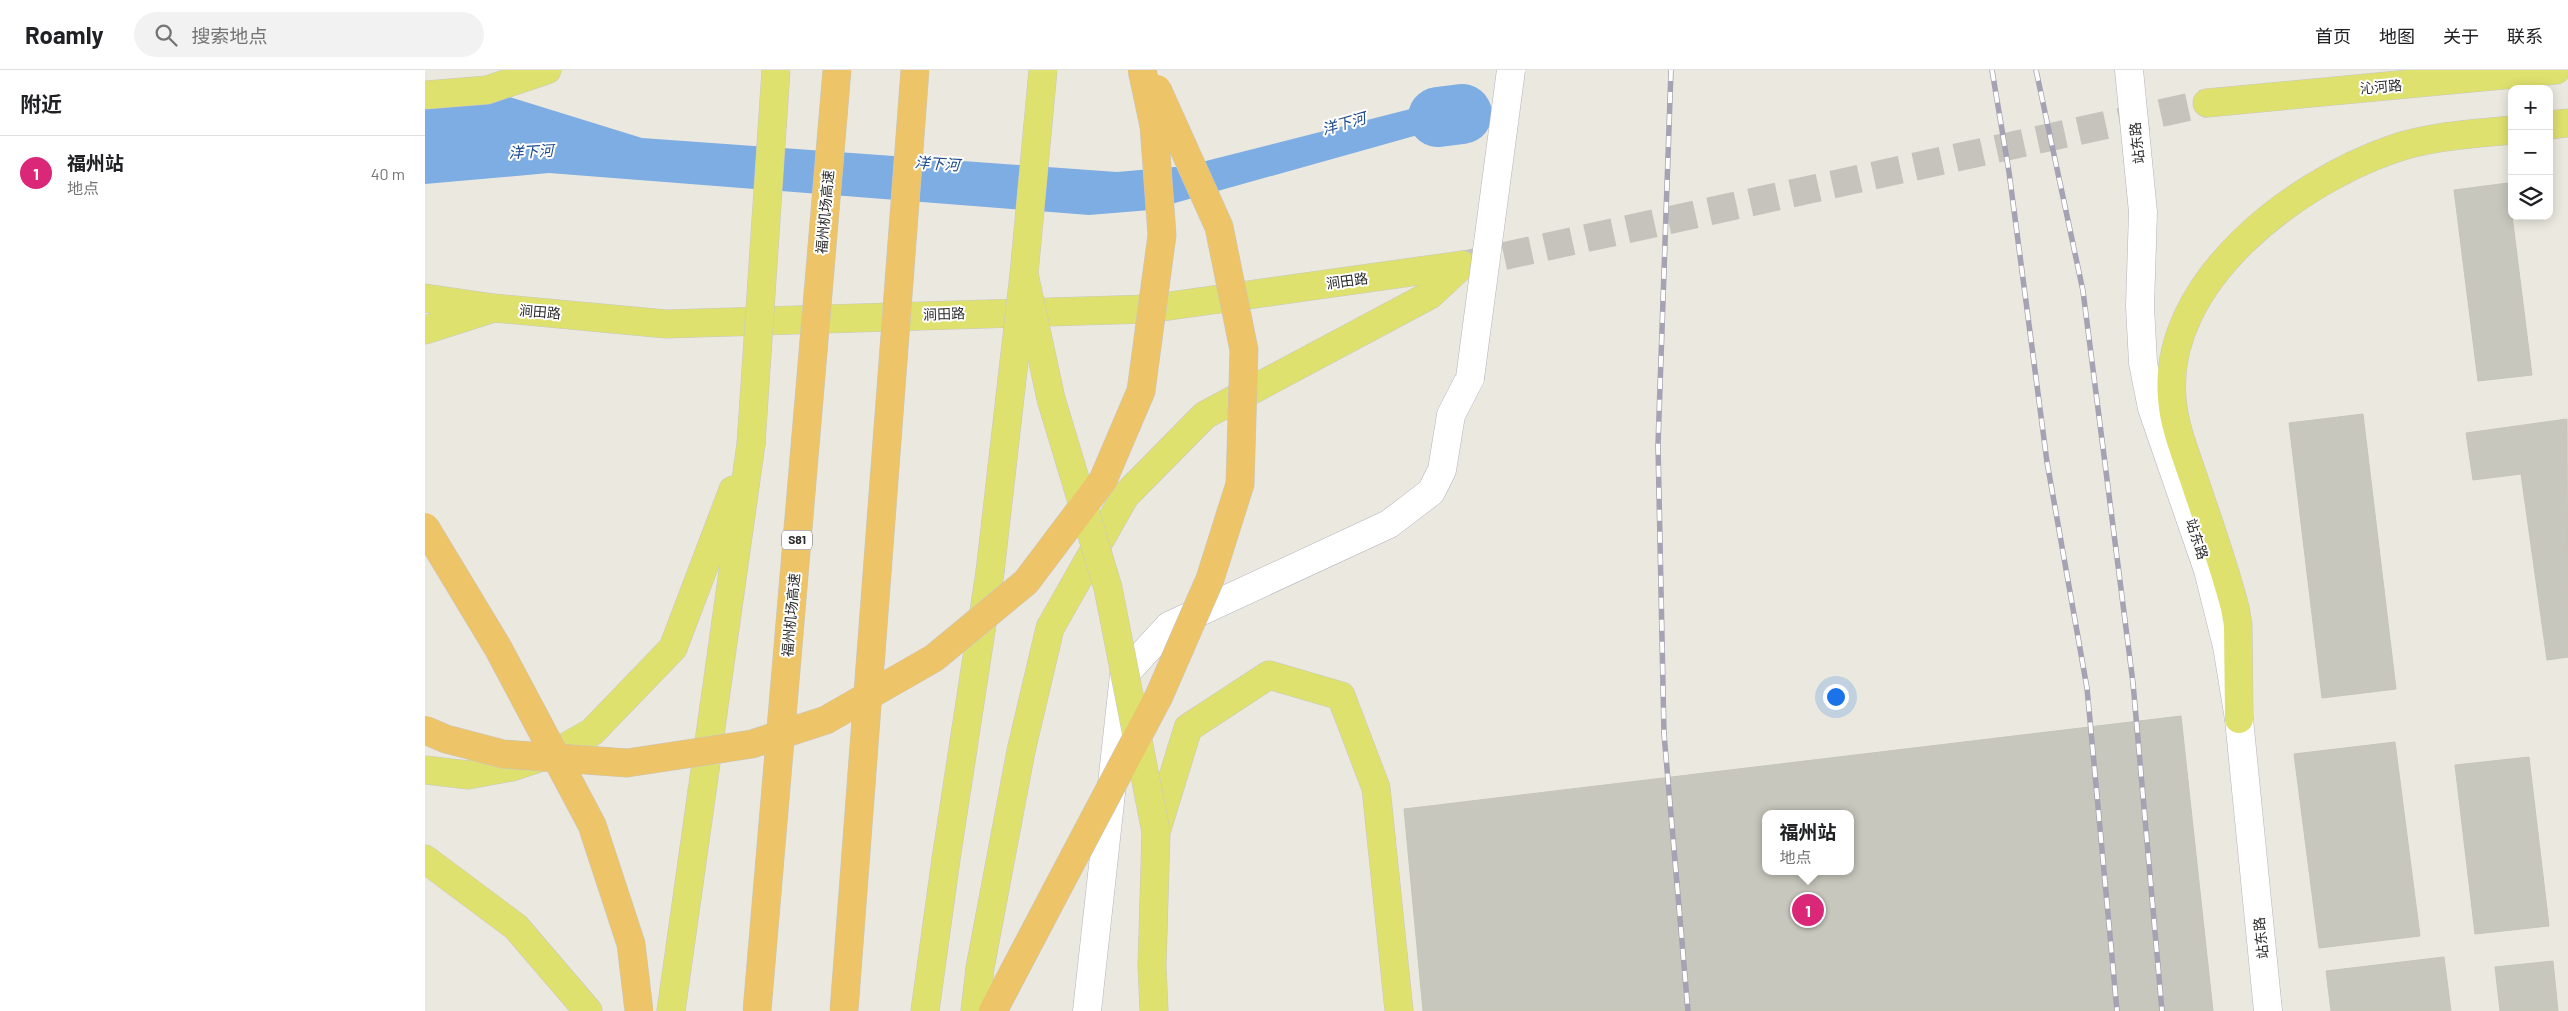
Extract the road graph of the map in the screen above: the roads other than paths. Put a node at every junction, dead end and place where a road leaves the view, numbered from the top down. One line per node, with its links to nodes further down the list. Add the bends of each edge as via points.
1 (547, 70): 10 (main road, via 487,90)
2 (776, 70): 19 (main road, bridge)
3 (837, 70): 29 (highway, 福州机场高速 / S81, bridge)
4 (915, 70): 30 (highway, bridge)
5 (1043, 70): 15 (main road, bridge)
6 (1142, 70): 22 (highway, bridge, via 1154,126 1162,235 1141,391 1103,480 1026,582 934,658 826,720 752,744 627,763 503,754); 33 (highway, bridge, via 1160,93 1219,227 1244,350 1240,484 1210,579 1159,696)
7 (1511, 70): 34 (street, bridge, via 1470,378 1451,415 1442,470 1431,492 1389,524 1169,626 1124,676)
8 (2129, 70): 21 (street, 站东路, via 2143,204 2140,306 2143,363 2153,408 2218,608)
9 (2556, 70): 11 (main road, 沁河路)
10 (425, 95)
11 (2207, 103)
12 (2568, 123): 13 (main road)
13 (2553, 125)
14 (2508, 131): 21 (main road, via 2417,142 2349,168 2299,197 2241,243 2221,264 2195,301 2174,351 2172,398 2180,435 2235,608)
15 (1024, 274): 24 (main road, bridge, via 1051,399 1108,588); 31 (main road, bridge, via 990,572)
16 (425, 298): 17 (main road, 涧田路)
17 (494, 308): 18 (main road); 32 (main road, 涧田路, via 665,324 1148,309 1461,265 1430,296 1205,415 1125,496 1050,628 1021,752 980,968)
18 (425, 330)
19 (751, 444): 23 (main road, via 673,648 607,718 592,732 557,752 512,767 468,775); 28 (main road)
20 (425, 527): 27 (highway, bridge, via 498,648 592,825 631,944)
21 (2239, 719): 37 (street, 站东路)
22 (425, 730)
23 (425, 770)
24 (1156, 832): 35 (main road, via 1152,966); 36 (main road, via 1187,728 1269,675 1341,696 1376,788)
25 (425, 859): 26 (main road, via 516,928)
26 (588, 1011)
27 (639, 1011)
28 (671, 1011)
29 (757, 1011)
30 (844, 1011)
31 (925, 1011)
32 (975, 1011)
33 (993, 1011)
34 (1087, 1011)
35 (1154, 1011)
36 (1399, 1011)
37 (2268, 1011)

